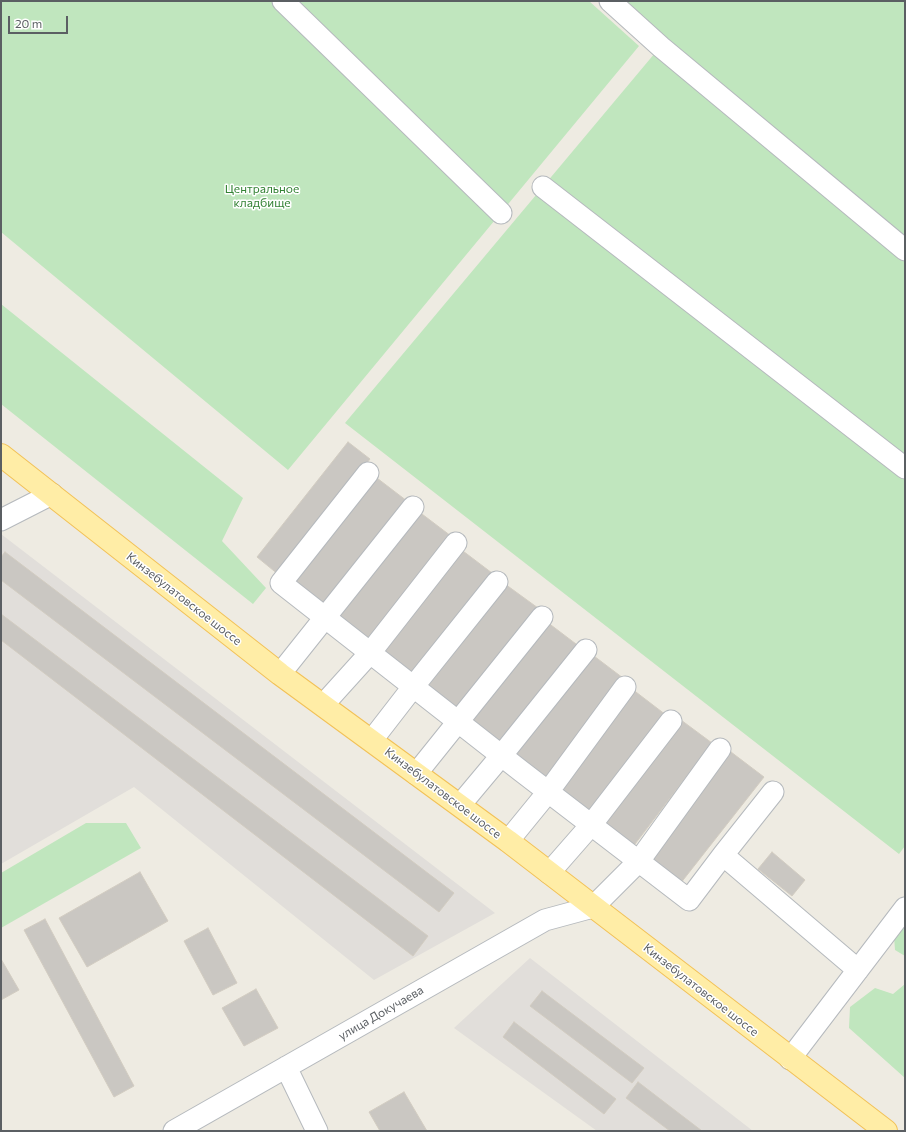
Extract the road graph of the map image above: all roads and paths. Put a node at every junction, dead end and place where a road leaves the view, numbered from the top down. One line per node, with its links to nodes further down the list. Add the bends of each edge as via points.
1 (283, 1): 4 (street)
2 (610, 1): 5 (street, via 660,47)
3 (543, 187): 7 (street)
4 (501, 213)
5 (905, 250)
6 (1, 455): 9 (main road, Кинзебулатовское шоссе)
7 (905, 468)
8 (368, 473): 14 (street, via 281,582)
9 (52, 494): 11 (street); 18 (main road, Кинзебулатовское шоссе)
10 (413, 507): 14 (street)
11 (1, 520)
12 (456, 543): 17 (street)
13 (497, 582): 19 (street)
14 (325, 617): 17 (street); 18 (street)
15 (542, 617): 23 (street)
16 (586, 650): 26 (street)
17 (370, 653): 19 (street); 21 (street)
18 (280, 674): 21 (main road, Кинзебулатовское шоссе)
19 (412, 687): 23 (street); 24 (street)
20 (625, 687): 28 (street)
21 (323, 705): 24 (main road, Кинзебулатовское шоссе)
22 (671, 721): 31 (street)
23 (457, 722): 26 (street); 27 (street)
24 (372, 740): 27 (main road, Кинзебулатовское шоссе)
25 (720, 749): 34 (street)
26 (501, 756): 28 (street); 30 (street)
27 (416, 774): 30 (main road, Кинзебулатовское шоссе)
28 (548, 792): 31 (street); 32 (street)
29 (773, 792): 33 (street)
30 (460, 805): 32 (main road, Кинзебулатовское шоссе)
31 (591, 825): 34 (street); 35 (street)
32 (508, 841): 35 (main road, Кинзебулатовское шоссе)
33 (723, 856): 34 (street, via 690,900); 38 (street)
34 (639, 861): 36 (street)
35 (549, 873): 36 (main road, Кинзебулатовское шоссе)
36 (593, 907): 39 (main road, Кинзебулатовское шоссе); 40 (street, улица Докучаева, via 545,920)
37 (905, 908): 38 (street)
38 (858, 970): 39 (street)
39 (790, 1059): 43 (main road, Кинзебулатовское шоссе)
40 (286, 1067): 41 (street, улица Докучаева); 42 (street)
41 (174, 1131)
42 (316, 1131)
43 (886, 1131)

